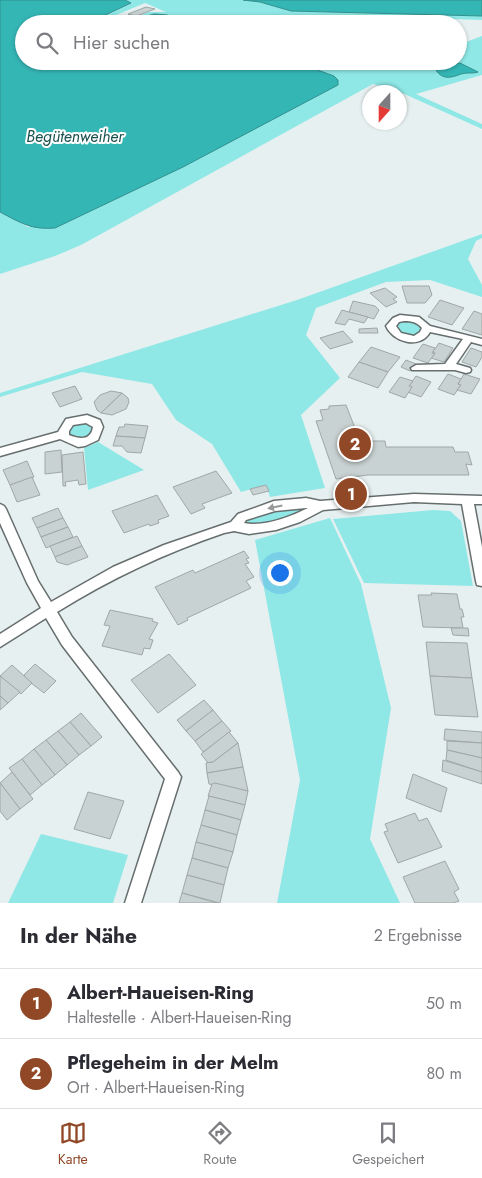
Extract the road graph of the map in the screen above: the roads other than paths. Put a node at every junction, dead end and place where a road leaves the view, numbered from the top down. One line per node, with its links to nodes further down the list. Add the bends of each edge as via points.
1 (427, 328): 2 (street)
2 (469, 338): 3 (street); 4 (street)
3 (482, 342)
4 (448, 367): 5 (street); 6 (street)
5 (416, 368)
6 (466, 370)
7 (63, 434): 8 (street)
8 (0, 452)
9 (467, 499): 10 (street); 11 (street, via 414,498); 14 (street)
10 (482, 500)
11 (320, 506): 13 (street, via 311,514 281,523 249,529); 13 (street, one-way to 13, via 306,503 274,506 242,517)
12 (0, 509): 15 (street)
13 (234, 526): 15 (street, via 141,560)
14 (482, 581)
15 (48, 609): 16 (street); 17 (street, via 67,641 173,777)
16 (0, 642)
17 (133, 903)

